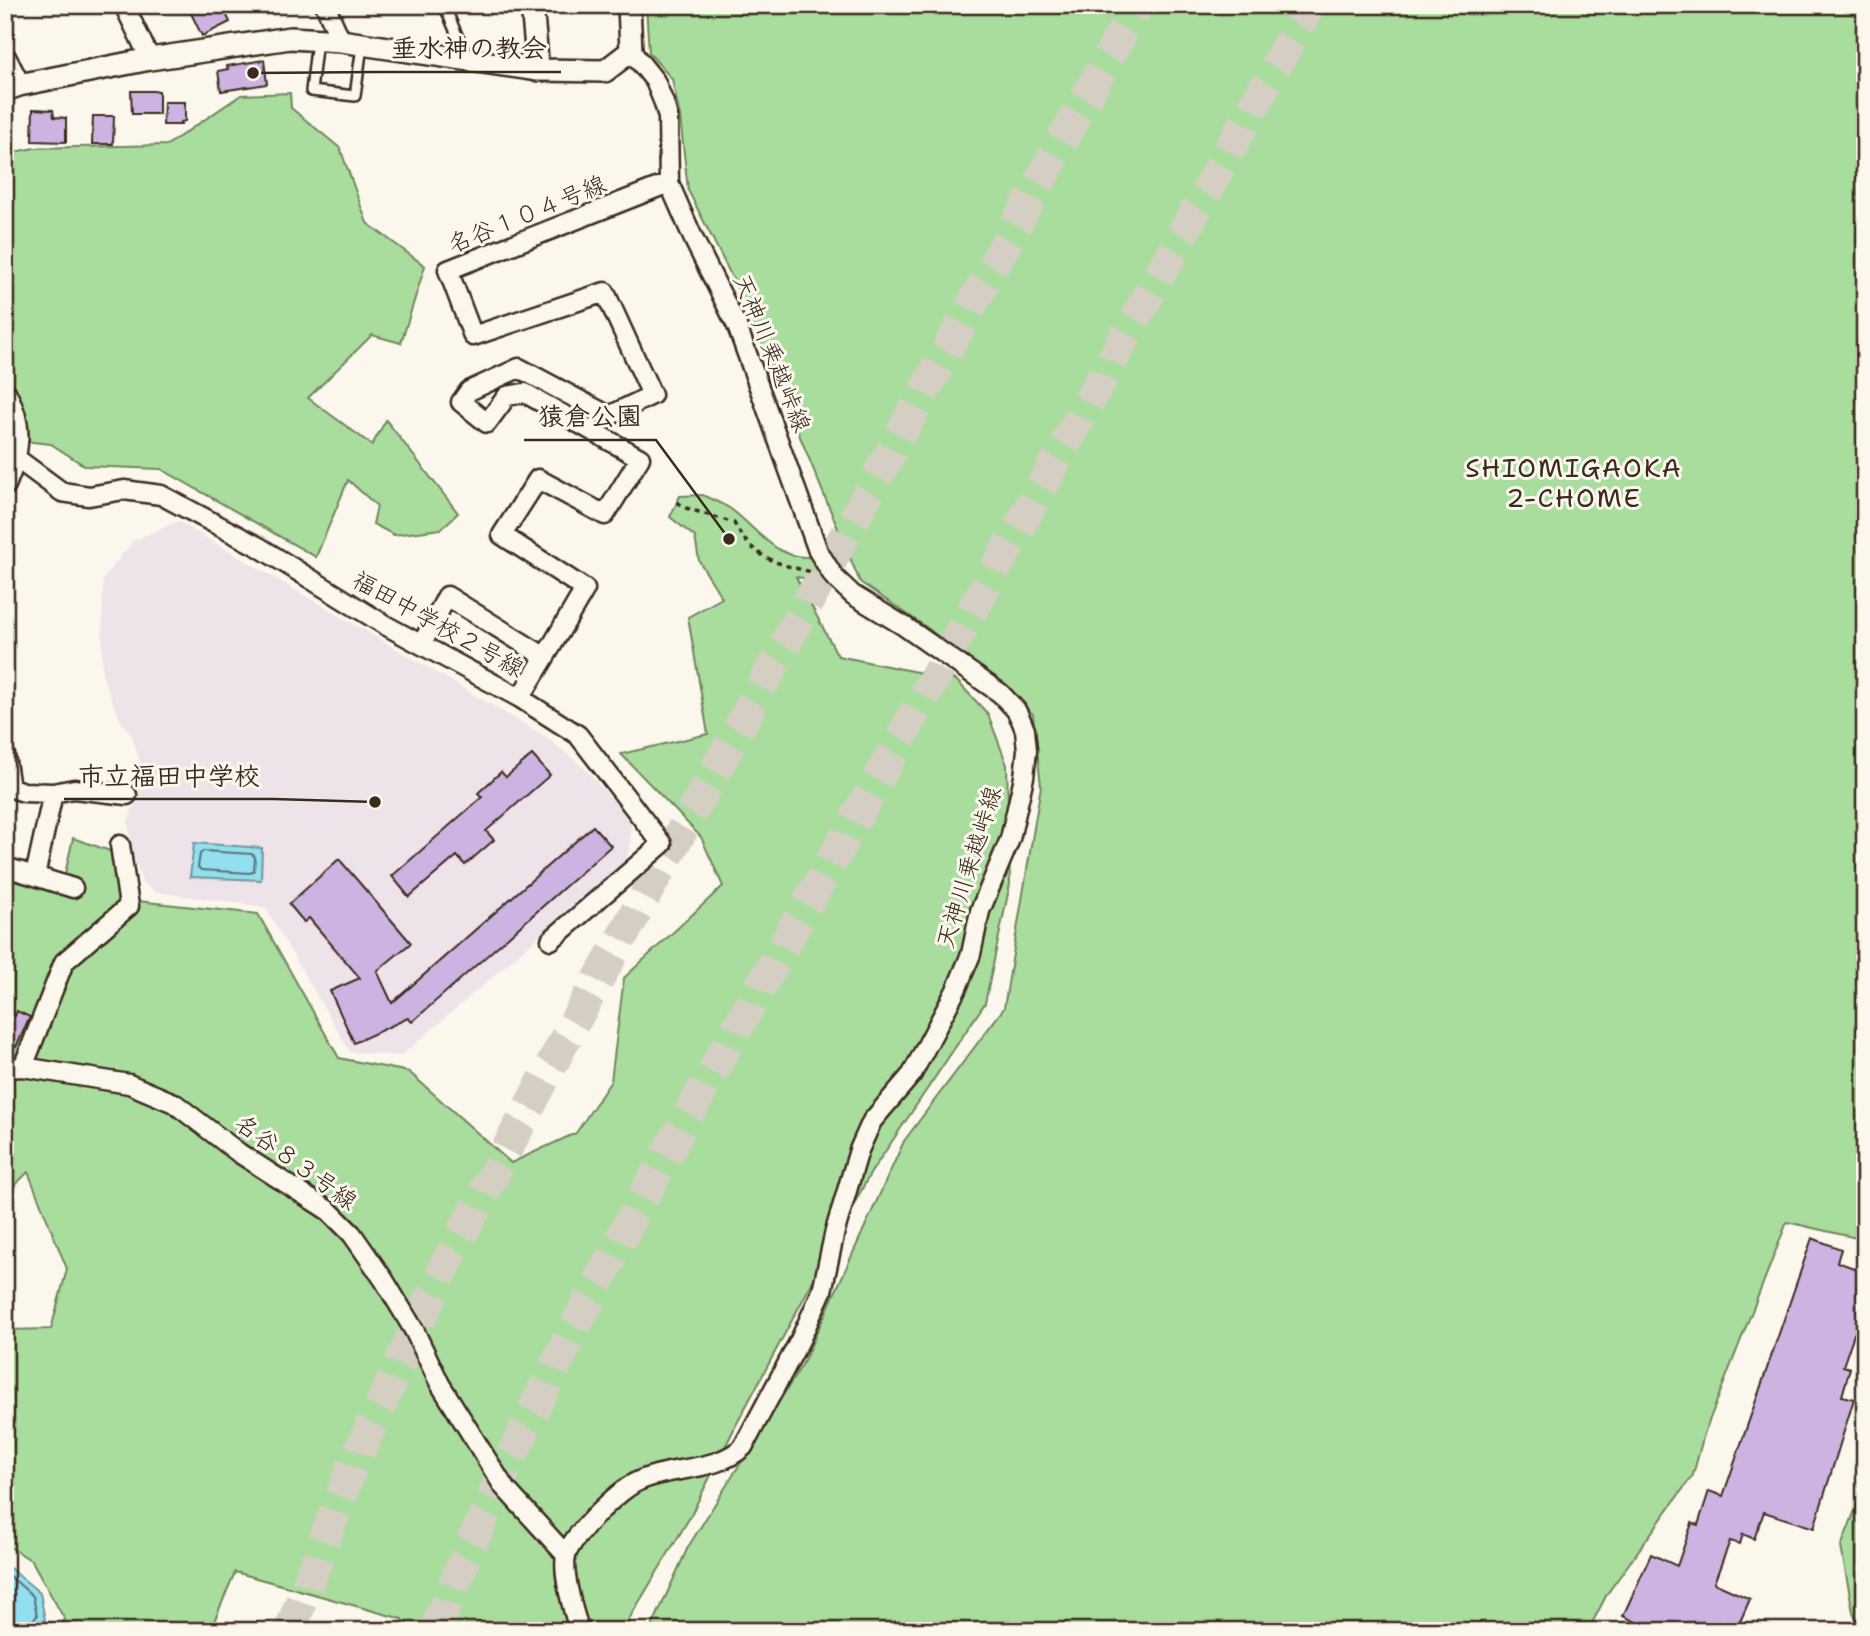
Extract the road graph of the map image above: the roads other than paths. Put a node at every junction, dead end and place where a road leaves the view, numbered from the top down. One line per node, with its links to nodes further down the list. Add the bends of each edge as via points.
1 (124, 5): 10 (street)
2 (325, 5): 7 (street)
3 (444, 5): 11 (lane)
4 (532, 5): 12 (street)
5 (629, 5): 8 (street)
6 (317, 39): 7 (street); 7 (lane, via 311,91 355,96); 10 (street, via 290,38)
7 (352, 42): 11 (street)
8 (631, 51): 12 (street, via 605,71); 14 (street, 天神川乗越峠線, via 655,81 668,117)
9 (5, 58): 13 (street)
10 (150, 59): 13 (street)
11 (468, 60): 12 (street)
12 (538, 70)
13 (12, 88)
14 (669, 183): 19 (street, 名谷１０４号線, via 447,270 473,337 606,292 652,395 608,416 519,368 469,391 461,402 487,424 506,397 525,393 640,458 605,515 538,480 502,535 585,589); 31 (street, 天神川乗越峠線, via 737,326 818,551 834,577 861,601 984,680 1016,710 1027,750 1010,839 980,911 971,954 912,1074 872,1121 859,1150 821,1291 743,1447 733,1456 629,1486 609,1501)
15 (5, 393): 16 (street, via 17,427)
16 (16, 458): 17 (street); 18 (street, 福田中学校２号線, via 62,492 89,496 124,490 161,495 259,547)
17 (5, 484)
18 (422, 645): 19 (street, via 447,596); 20 (street, 福田中学校２号線)
19 (545, 657): 20 (street)
20 (520, 698): 29 (street, 福田中学校２号線, via 578,735 663,844)
21 (5, 755): 22 (street)
22 (8, 788): 23 (street)
23 (53, 793): 24 (street, via 74,789); 27 (street)
24 (127, 795)
25 (120, 845): 30 (street, via 129,906 64,962)
26 (5, 867): 27 (street)
27 (36, 876): 28 (street)
28 (72, 888)
29 (551, 940)
30 (14, 1068): 31 (street, 名谷８３号線, via 130,1084 174,1103 239,1153 330,1211 384,1280 440,1384 505,1487)
31 (566, 1555): 32 (street)
32 (580, 1631)

